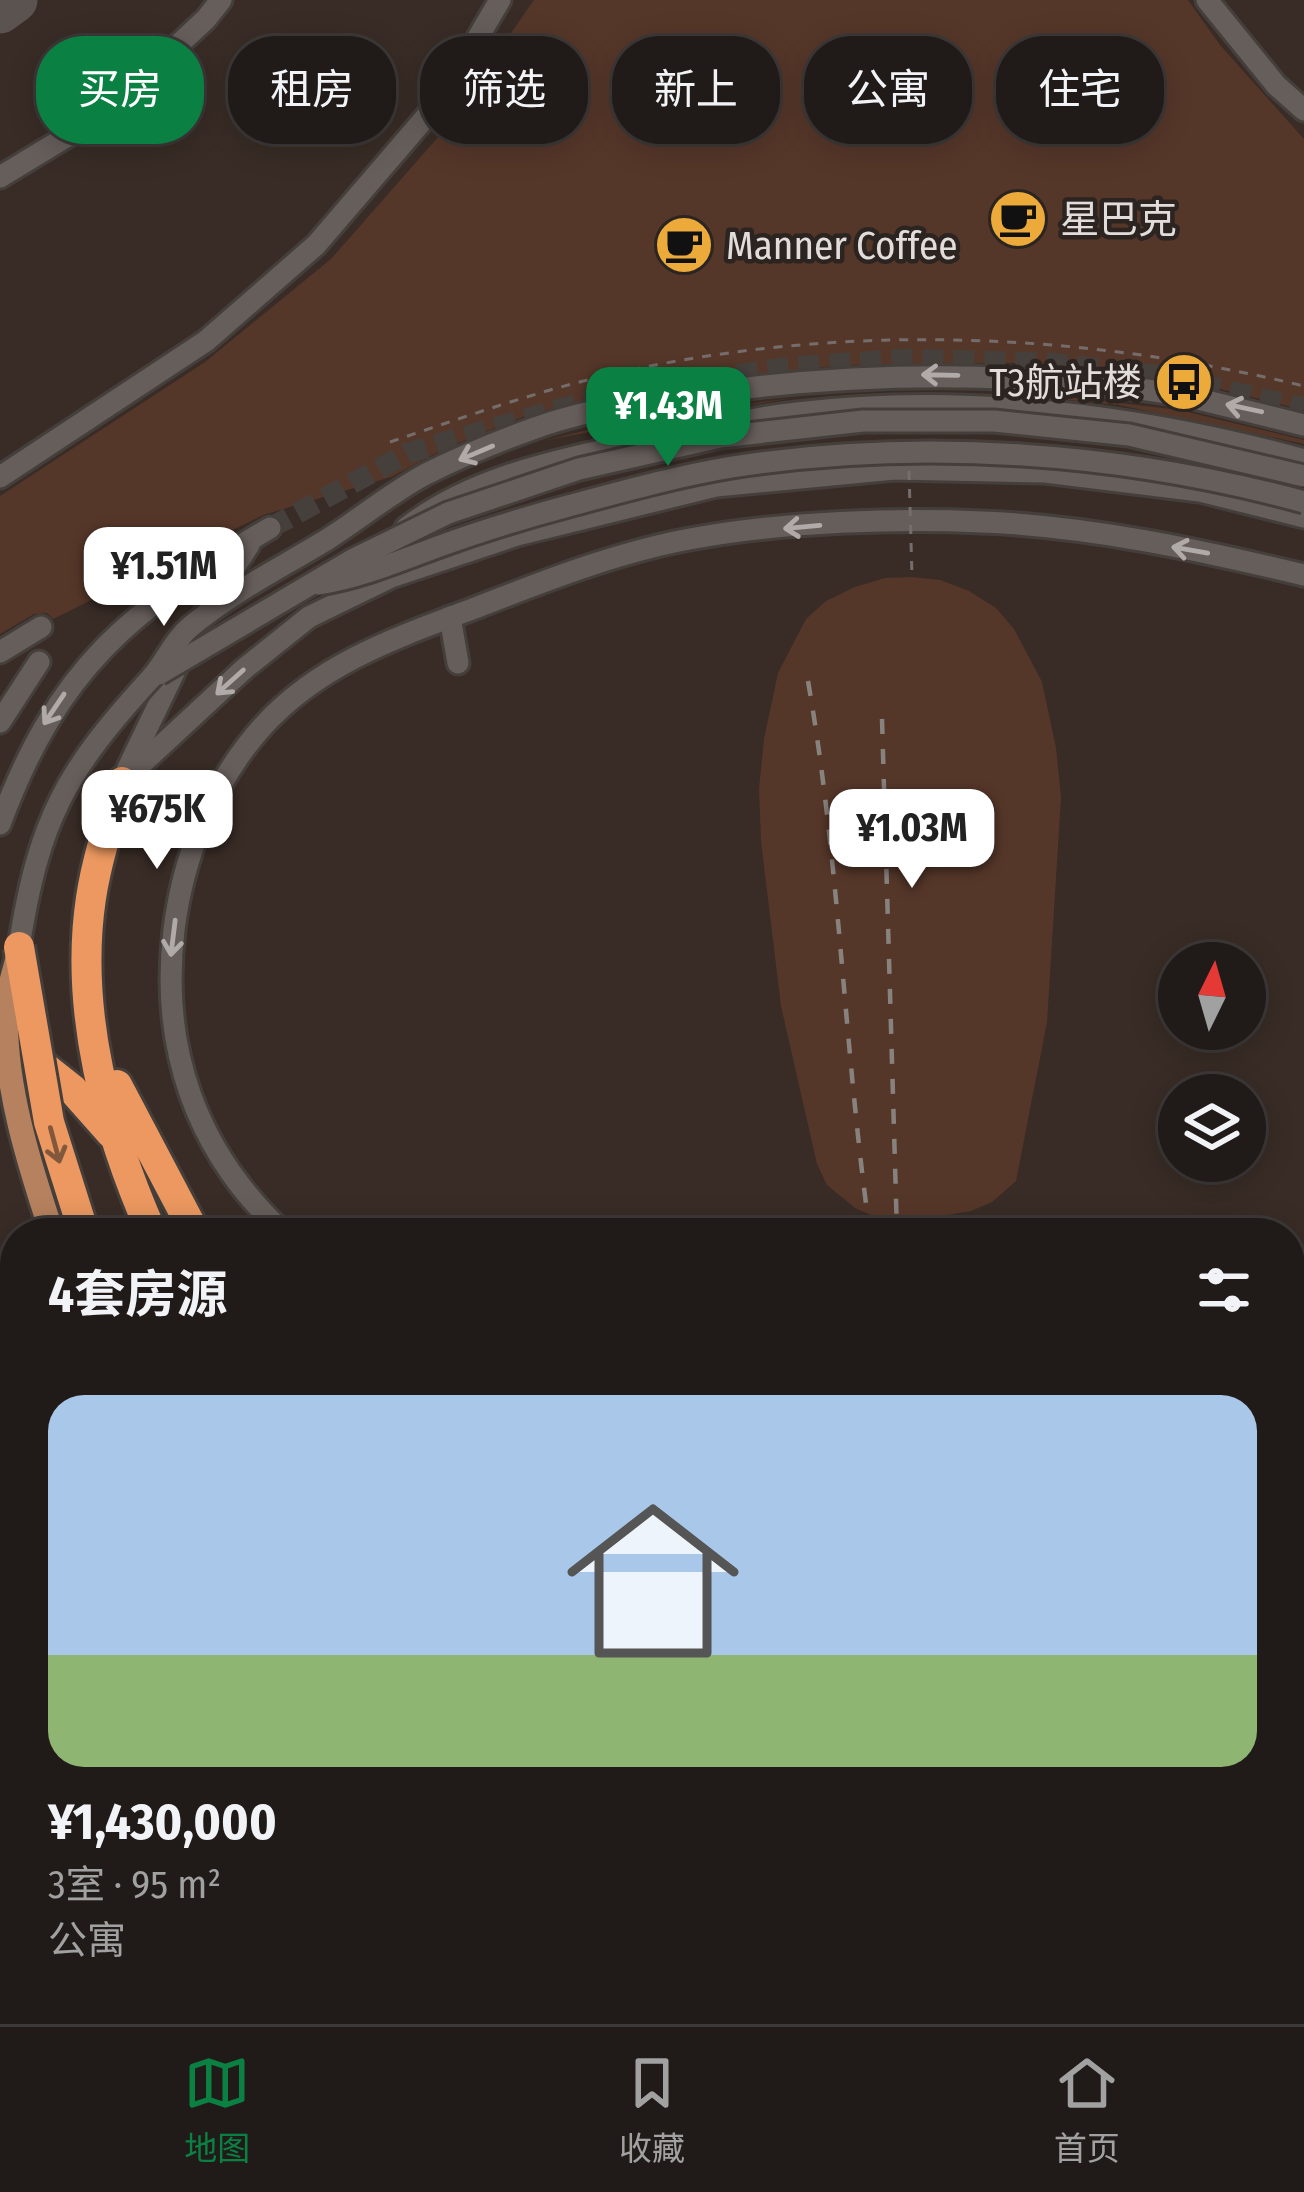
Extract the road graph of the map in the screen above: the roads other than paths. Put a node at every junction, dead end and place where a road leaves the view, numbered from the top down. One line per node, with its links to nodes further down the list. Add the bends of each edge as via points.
1 (221, 0): 5 (street, via 104,114)
2 (500, 0): 9 (street, via 443,97 316,244 206,341)
3 (1208, 0): 4 (street)
4 (1304, 110)
5 (0, 177)
6 (1304, 424): 20 (street, one-way to 20, bridge, via 1124,386 986,376 850,378 655,399 538,428 425,475 195,623)
7 (1304, 460): 14 (street, via 1165,429 999,408 777,416 527,469 438,503)
8 (1304, 476): 13 (street, bridge, via 1085,428 910,419 773,429 632,455 500,494 410,530)
9 (0, 477)
10 (1304, 502): 13 (street, bridge, via 1196,477 1063,460 818,458 618,493)
11 (1304, 517): 14 (street, via 1200,491 1045,472 894,469 716,486 517,535 391,577)
12 (1304, 575): 15 (street, one-way to 15, via 1022,526 830,524 699,537)
13 (312, 586): 20 (street, bridge)
14 (309, 617): 22 (street, one-way to 22)
15 (450, 617): 19 (street); 32 (street, one-way to 32, via 368,647 263,726 221,784 188,865 169,972 173,1039 189,1098)
16 (41, 627): 17 (street)
17 (0, 652)
18 (40, 662): 21 (street)
19 (458, 663)
20 (151, 678): 24 (street, bridge, via 64,789 35,866)
21 (0, 722)
22 (122, 782): 23 (street, one-way to 23, via 207,609 252,541 271,528 176,585 82,669 44,723); 25 (highway, via 90,900)
23 (0, 824)
24 (19, 947): 28 (main road, bridge, via 8,1042); 29 (highway, one-way to 29, bridge, via 49,1122)
25 (89, 1012): 27 (highway); 31 (highway, via 121,1095)
26 (0, 1033): 27 (highway, via 72,1089)
27 (122, 1150): 30 (highway)
28 (48, 1218)
29 (79, 1218)
30 (147, 1218)
31 (187, 1218)
32 (268, 1218)

